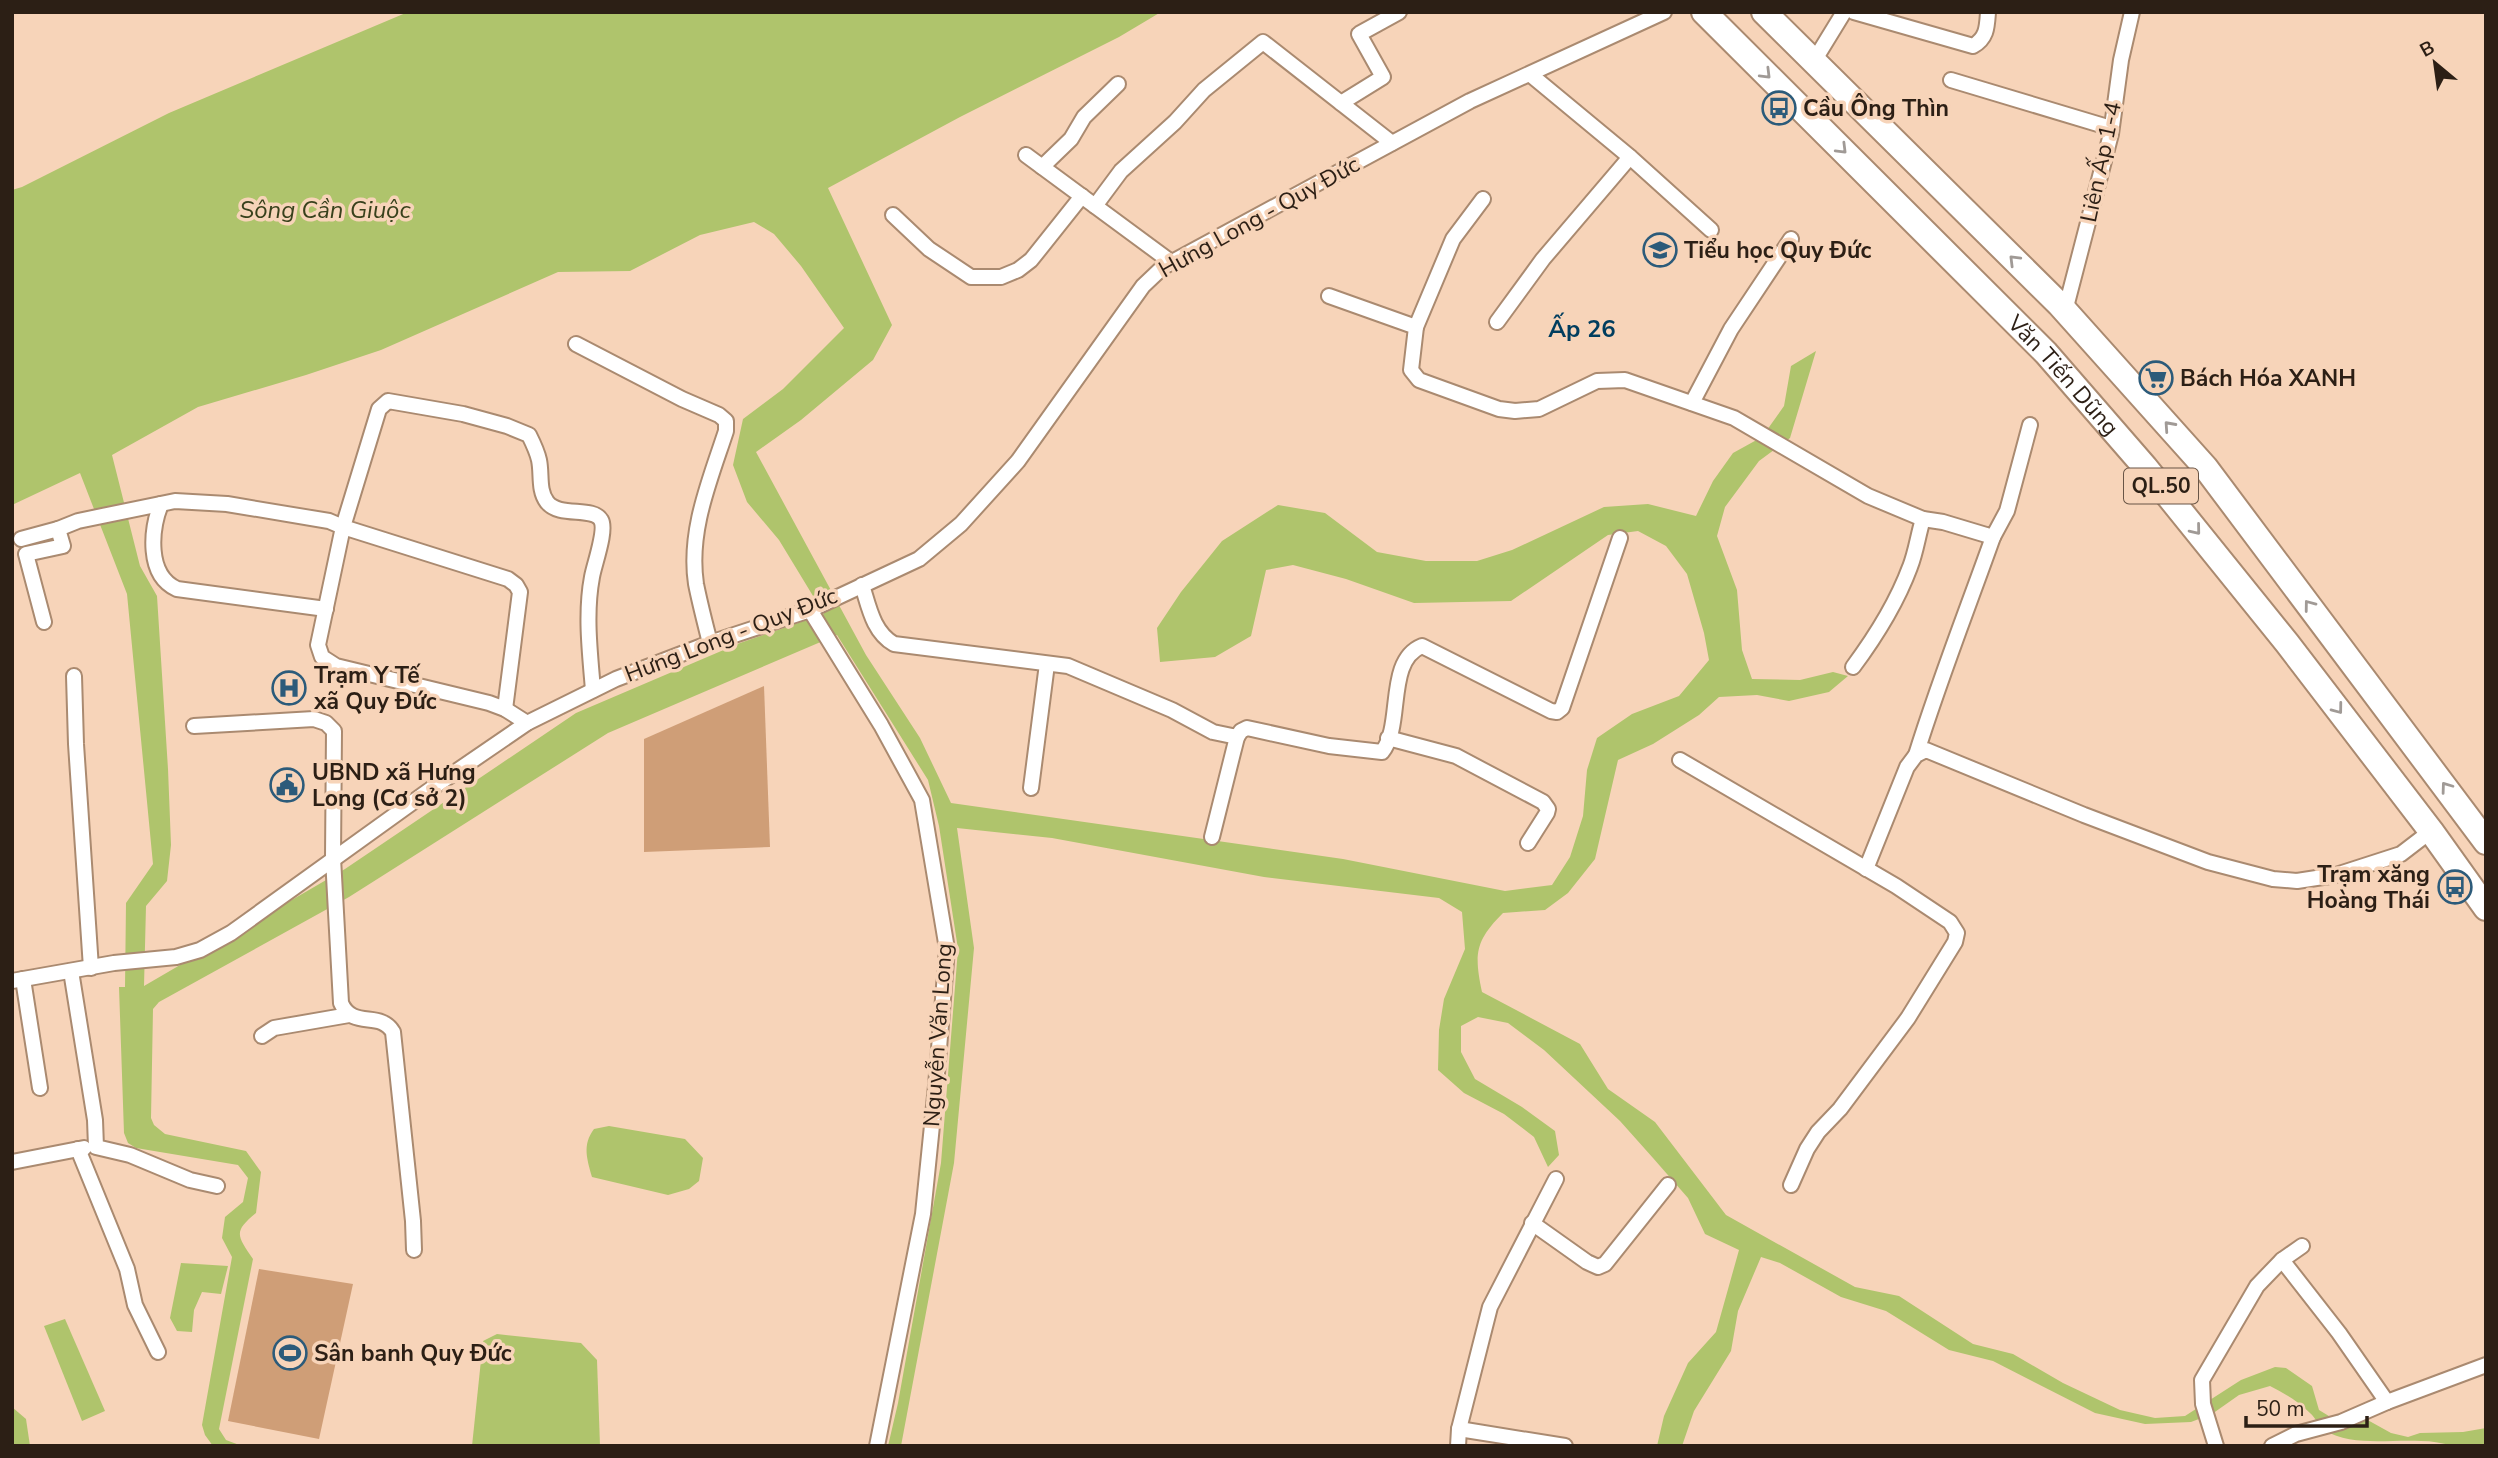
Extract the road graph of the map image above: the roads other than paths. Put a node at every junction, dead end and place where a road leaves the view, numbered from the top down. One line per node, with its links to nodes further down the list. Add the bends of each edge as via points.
1 (1399, 12): 13 (street, via 1359,34 1383,77)
2 (1664, 12): 10 (street, Hưng Long - Quy Đức)
3 (1704, 12): 57 (highway, Văn Tiến Dũng / QL.50, one-way to 57, via 2041,346 2279,632)
4 (1764, 12): 9 (highway, Văn Tiến Dũng / QL.50)
5 (1844, 12): 9 (street)
6 (1854, 12): 7 (street, via 1973,46 1987,30)
7 (1989, 12)
8 (2132, 12): 14 (street, Liên Ấp 1-4)
9 (1814, 61): 27 (highway, Văn Tiến Dũng / QL.50, one-way to 9)
10 (1531, 75): 15 (street, Hưng Long - Quy Đức); 17 (street)
11 (1951, 80): 14 (street)
12 (1118, 85): 18 (street)
13 (1341, 103): 15 (street); 21 (street, via 1263,42 1204,90 1121,171)
14 (2111, 128): 27 (street, Liên Ấp 1-4)
15 (1392, 143): 25 (street, Hưng Long - Quy Đức)
16 (1026, 155): 18 (street)
17 (1630, 157): 23 (street); 28 (street, via 1543,259)
18 (1042, 167): 19 (street)
19 (1082, 196): 21 (street); 22 (street, via 1031,260 1001,277 971,277 929,249)
20 (1483, 199): 29 (street, via 1453,239)
21 (1095, 206): 25 (street)
22 (892, 215)
23 (1711, 230)
24 (1791, 239): 31 (street, via 1731,329)
25 (1171, 262): 40 (street, Hưng Long - Quy Đức, via 1143,286 1018,461 961,524 919,559)
26 (1329, 296): 29 (street)
27 (2064, 311): 59 (highway, Văn Tiến Dũng / QL.50, one-way to 27, via 2205,467)
28 (1497, 322)
29 (1416, 327): 31 (street, via 1411,370 1419,380 1499,409 1539,409 1597,381 1625,380)
30 (576, 344): 44 (street, via 726,421 699,512 695,550 696,582)
31 (1692, 404): 34 (street, via 1734,418 1868,496)
32 (2030, 425): 37 (street, via 2007,511)
33 (161, 504): 35 (street, via 227,504); 36 (street); 41 (street, via 153,539 159,569 170,586)
34 (1923, 519): 37 (street); 46 (street, via 1903,583 1879,632)
35 (343, 527): 41 (street); 48 (street, via 379,409 386,401 463,414 529,435 547,502 554,508 594,514 602,523 591,580 588,637); 49 (street, via 516,585 520,592)
36 (58, 529): 39 (street); 43 (street, via 63,546 26,554)
37 (1993, 537): 54 (street)
38 (1620, 538): 53 (street, via 1562,708 1551,711 1422,646 1407,655 1402,668)
39 (21, 539)
40 (862, 585): 42 (street, Hưng Long - Quy Đức); 45 (street, via 883,638 894,644)
41 (326, 609): 49 (street, via 318,645 322,657 335,666)
42 (812, 609): 44 (street, Hưng Long - Quy Đức); 85 (street, Nguyễn Văn Long, via 922,800 947,949 923,1214)
43 (44, 622)
44 (710, 642): 48 (street, Hưng Long - Quy Đức)
45 (1047, 664): 52 (street, via 1068,666 1213,732); 56 (street)
46 (1853, 667)
47 (74, 676): 64 (street)
48 (593, 690): 50 (street, Hưng Long - Quy Đức)
49 (505, 709): 50 (street)
50 (527, 723): 61 (street, Hưng Long - Quy Đức)
51 (194, 726): 61 (street, via 314,719 326,723 334,731)
52 (1237, 737): 53 (street, via 1247,728 1382,752); 58 (street)
53 (1388, 738): 60 (street, via 1456,756 1543,802 1547,813)
54 (1916, 755): 57 (street, via 1926,750 2195,857 2273,878 2297,881 2336,875 2401,854); 62 (street)
55 (1680, 761): 62 (street)
56 (1031, 788)
57 (2431, 831): 63 (highway, Văn Tiến Dũng / QL.50)
58 (1212, 837)
59 (2486, 842)
60 (1528, 843)
61 (334, 858): 64 (street, Hưng Long - Quy Đức, via 231,933 200,950); 67 (street, via 341,1003)
62 (1866, 869): 75 (street, via 1950,922 1956,937 1908,1018 1818,1132)
63 (2486, 908)
64 (91, 968): 65 (street, Hưng Long - Quy Đức)
65 (71, 971): 66 (street, Hưng Long - Quy Đức); 70 (street)
66 (18, 980): 69 (street)
67 (349, 1015): 68 (street, via 274,1028); 79 (street, via 381,1021 393,1032)
68 (262, 1036)
69 (40, 1088)
70 (96, 1147): 71 (street); 76 (street)
71 (78, 1149): 72 (street); 81 (street, via 127,1269 135,1305)
72 (12, 1162)
73 (1556, 1179): 77 (street)
74 (1668, 1185): 77 (street, via 1598,1267)
75 (1790, 1185)
76 (217, 1186)
77 (1532, 1223): 84 (street, via 1490,1307)
78 (2302, 1246): 80 (street)
79 (414, 1250)
80 (2282, 1260): 83 (street); 88 (street, via 2257,1286 2202,1380 2203,1404)
81 (158, 1352)
82 (2486, 1365): 83 (street)
83 (2388, 1402): 89 (street)
84 (1459, 1429): 86 (street); 87 (street)
85 (877, 1446)
86 (1458, 1446)
87 (1565, 1446)
88 (2216, 1446)
89 (2272, 1446)

